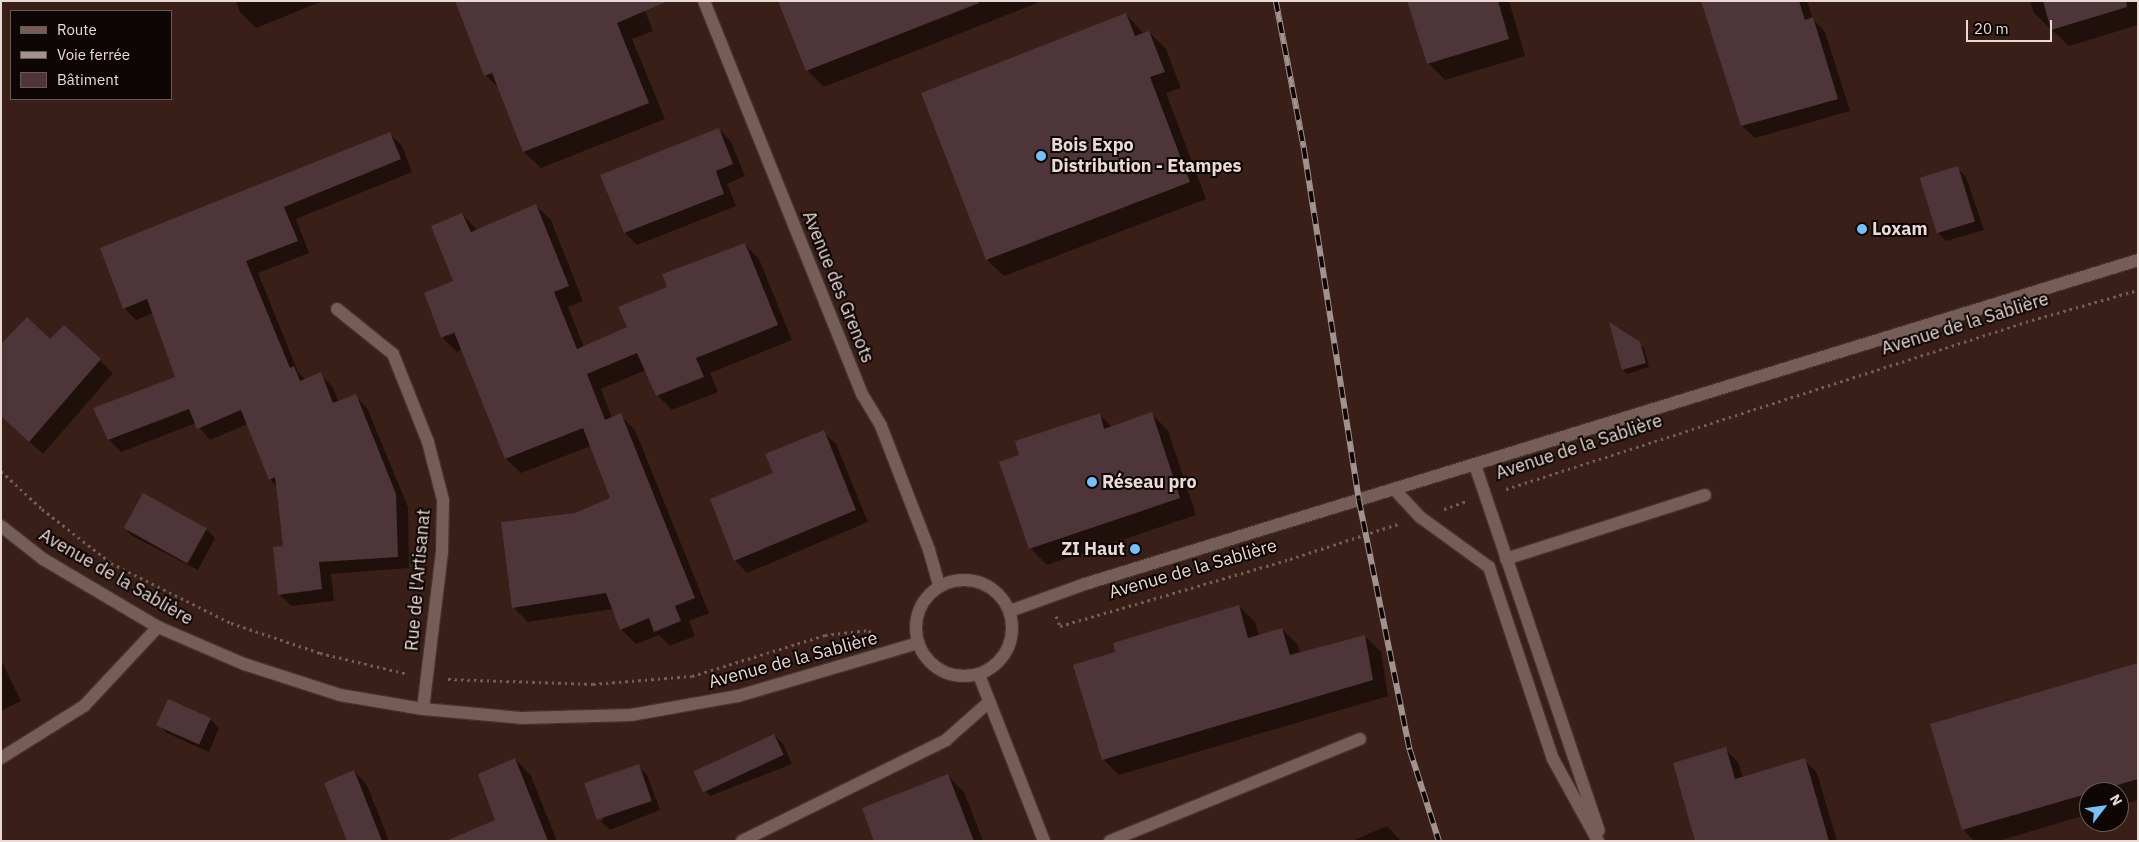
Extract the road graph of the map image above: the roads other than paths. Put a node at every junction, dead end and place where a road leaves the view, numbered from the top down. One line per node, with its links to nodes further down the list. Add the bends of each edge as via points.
1 (704, 1): 9 (main road, Avenue des Grenots, via 862,394 881,426 929,550)
2 (2138, 260): 4 (main road, Avenue de la Sablière)
3 (338, 309): 15 (main road, Rue de l'Artisanat, via 393,354 428,442 443,500 442,552)
4 (1475, 465): 5 (main road, Avenue de la Sablière); 8 (main road)
5 (1394, 489): 10 (main road, Avenue de la Sablière); 21 (main road, via 1420,517 1489,566 1553,759)
6 (1704, 495): 8 (main road)
7 (1, 526): 11 (main road, Avenue de la Sablière, via 43,559)
8 (1506, 559): 22 (main road)
9 (939, 586): 10 (main road, via 968,580 985,584 1000,596); 12 (main road, via 925,599 917,616)
10 (1010, 611): 13 (main road, via 1013,629 1007,652 996,665)
11 (158, 627): 15 (main road, Avenue de la Sablière, via 244,664 340,695); 17 (main road, via 84,706)
12 (918, 643): 13 (main road, via 926,658 948,674); 15 (main road, Avenue de la Sablière, via 738,696 631,715 521,718)
13 (979, 675): 14 (main road)
14 (990, 702): 18 (main road, via 946,740); 19 (main road)
15 (424, 709)
16 (1360, 739): 20 (main road)
17 (1, 758)
18 (742, 841)
19 (1044, 841)
20 (1110, 841)
21 (1598, 841)
22 (1602, 841)

